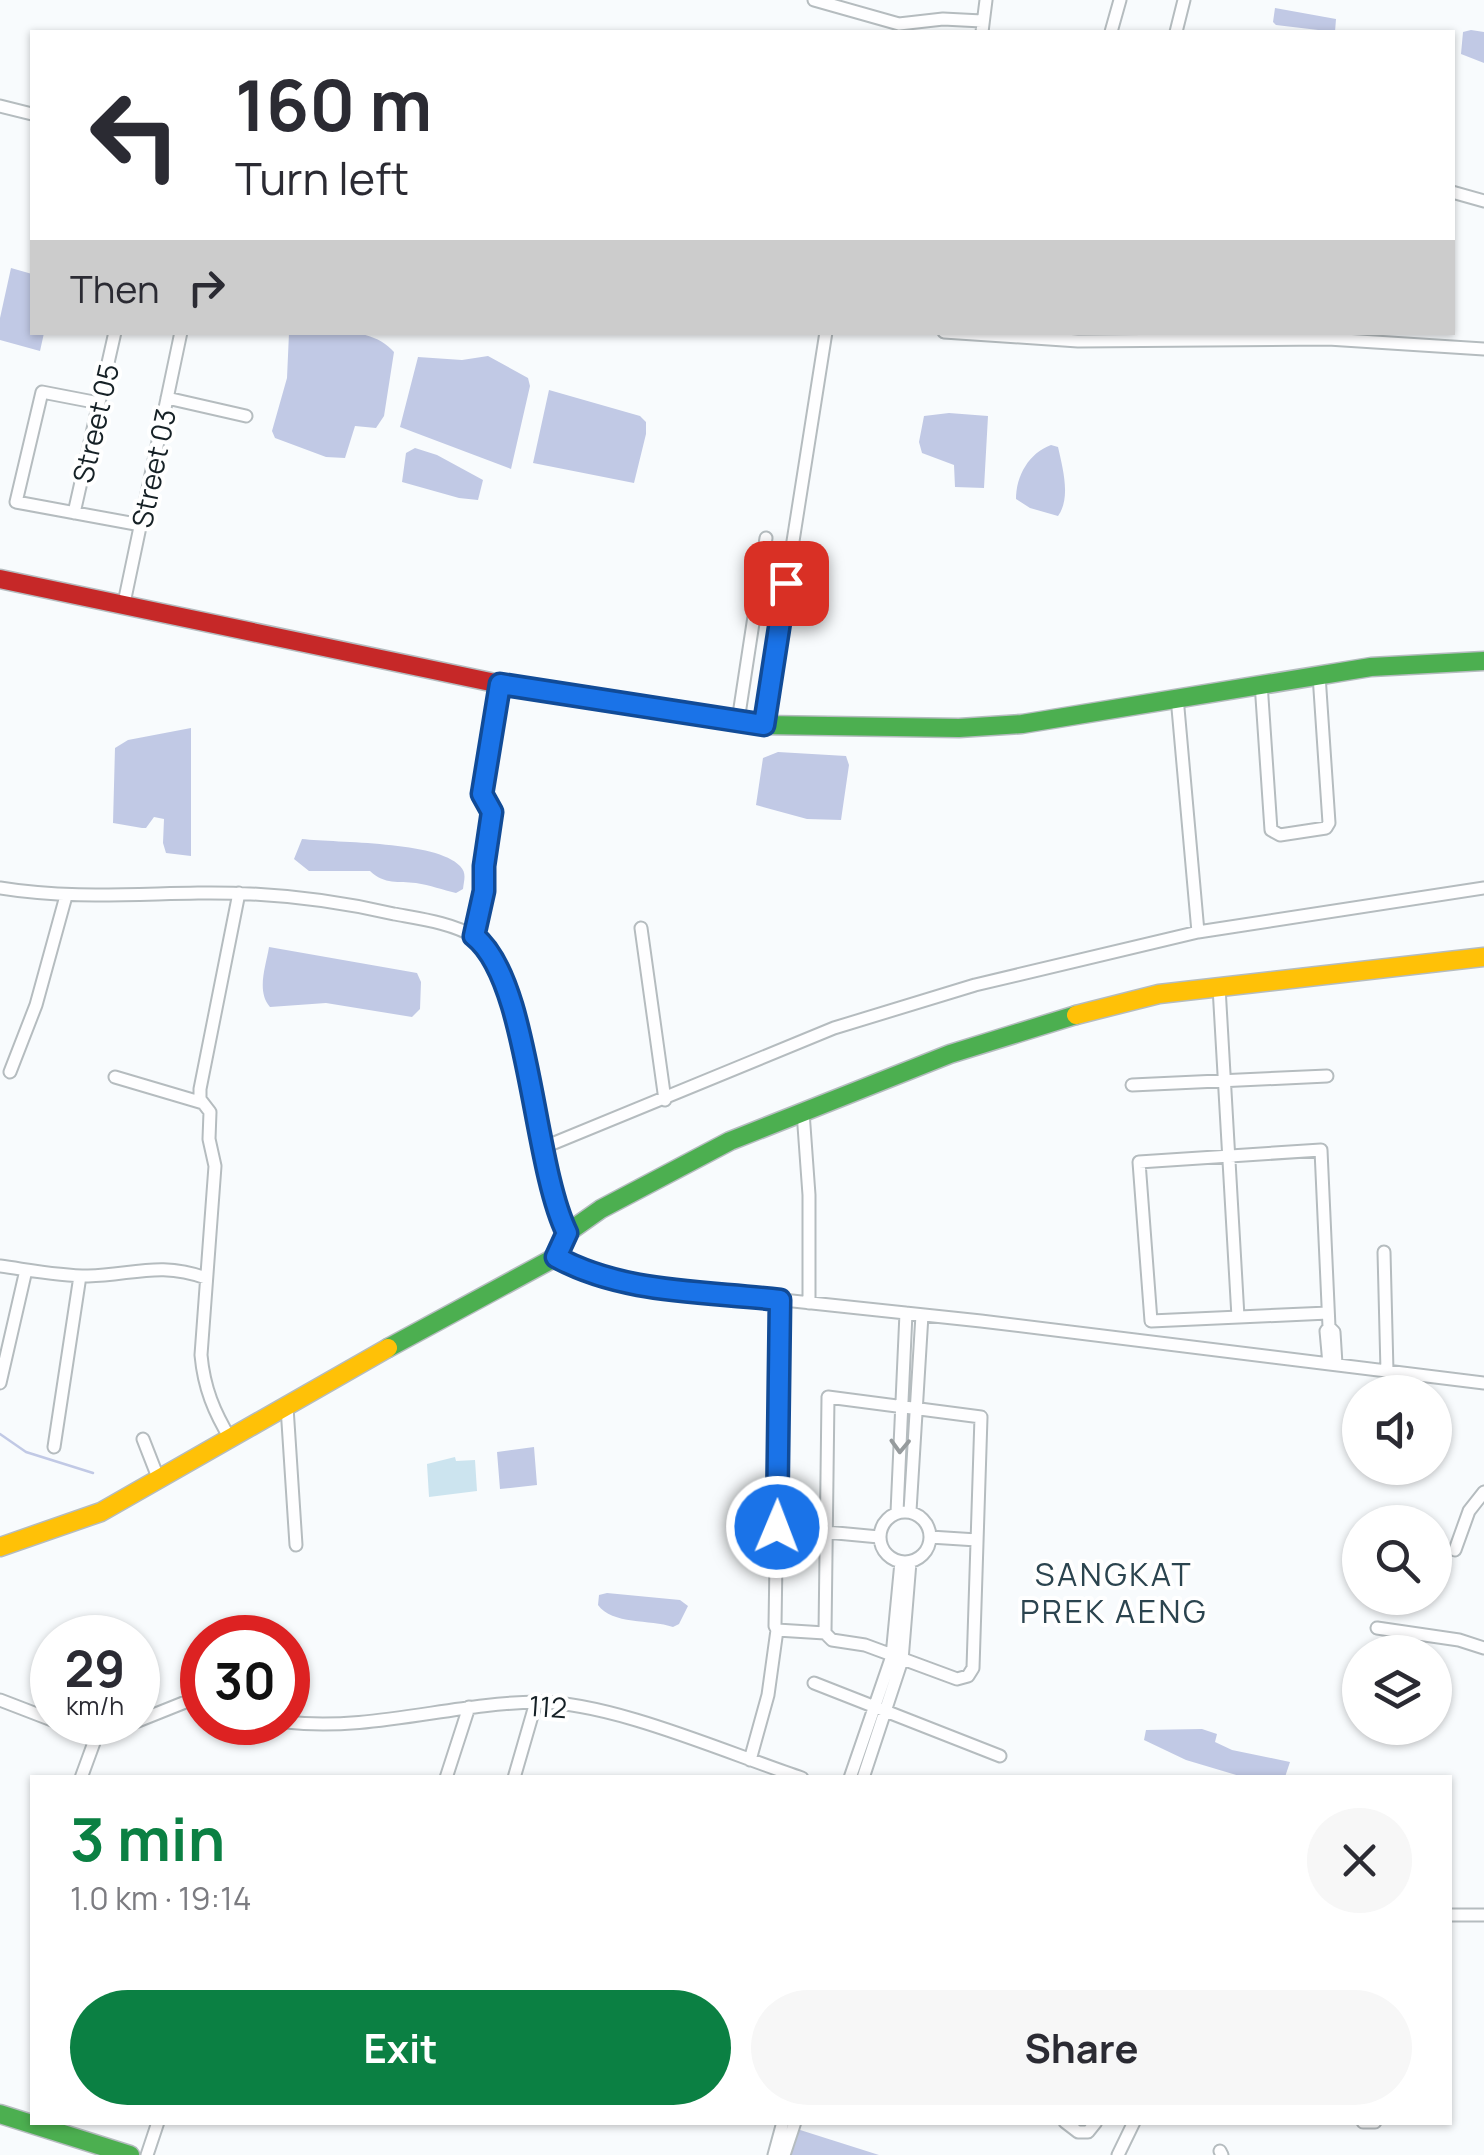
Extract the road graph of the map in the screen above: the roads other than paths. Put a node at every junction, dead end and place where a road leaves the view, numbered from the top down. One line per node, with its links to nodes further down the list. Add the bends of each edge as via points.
1 (814, 0): 5 (street, via 898,24 943,19)
2 (986, 0): 5 (street)
3 (1120, 0): 6 (street)
4 (1184, 0): 7 (street)
5 (982, 27)
6 (1112, 30)
7 (1176, 30)
8 (0, 106): 9 (street)
9 (30, 114)
10 (1455, 193): 11 (street)
11 (1484, 202)
12 (114, 335): 18 (street, Street 05)
13 (180, 335): 17 (street, Street 03)
14 (826, 335): 31 (street)
15 (989, 335): 16 (street, via 1078,341 1328,338)
16 (1484, 349)
17 (167, 398): 19 (street); 21 (street, Street 03)
18 (99, 403): 20 (street, Street 05); 20 (street, via 42,392 16,502)
19 (246, 416)
20 (74, 513): 21 (street)
21 (140, 526): 24 (street, Street 03)
22 (766, 538): 30 (street)
23 (0, 579): 24 (street)
24 (124, 604): 28 (street)
25 (1484, 662): 26 (street)
26 (1319, 675): 27 (street); 27 (street, via 1329,823 1280,835 1271,830)
27 (1261, 683): 29 (street)
28 (500, 684): 30 (street); 38 (street, via 482,794 492,812)
29 (1177, 697): 31 (street, via 1022,724); 37 (street)
30 (738, 721): 31 (street)
31 (764, 725)
32 (0, 888): 35 (street)
33 (1484, 888): 37 (street)
34 (240, 894): 35 (street); 38 (street, via 352,904); 47 (street, via 200,1089)
35 (66, 896): 41 (street)
36 (641, 928): 46 (street)
37 (1198, 932): 46 (street, via 872,1015)
38 (474, 936): 49 (street, via 504,981)
39 (1484, 958): 40 (street)
40 (1219, 986): 44 (street); 48 (street, via 1031,1027)
41 (10, 1072)
42 (1327, 1076): 44 (street)
43 (116, 1077): 47 (street)
44 (1226, 1080): 45 (street); 50 (street)
45 (1132, 1084)
46 (665, 1100): 49 (street)
47 (203, 1103): 57 (street, via 210,1112 214,1166)
48 (804, 1112): 51 (street, via 686,1163); 59 (street)
49 (542, 1148): 51 (street)
50 (1230, 1156): 61 (street, via 1322,1150); 63 (street); 63 (street, via 1139,1162 1152,1321)
51 (567, 1233): 53 (street)
52 (1384, 1252): 65 (street)
53 (556, 1257): 58 (street, via 614,1282); 70 (street)
54 (0, 1266): 55 (street)
55 (26, 1270): 56 (street); 66 (street)
56 (80, 1276): 57 (street, via 141,1268); 73 (street)
57 (206, 1278): 72 (street, via 203,1381)
58 (780, 1300): 59 (street); 86 (street)
59 (809, 1303): 60 (street)
60 (906, 1313): 62 (street); 68 (street)
61 (1328, 1313): 63 (street); 64 (street)
62 (922, 1315): 64 (street); 69 (street)
63 (1238, 1317)
64 (1333, 1364): 65 (street)
65 (1387, 1372): 67 (street)
66 (0, 1383)
67 (1484, 1383)
68 (902, 1405): 69 (street); 76 (street, one-way to 76); 77 (street, via 828,1397)
69 (916, 1407): 76 (street); 80 (street, via 982,1417)
70 (288, 1408): 72 (street); 81 (street)
71 (143, 1439): 74 (street)
72 (230, 1440): 74 (street)
73 (54, 1448)
74 (160, 1480): 82 (street, via 101,1512)
75 (1484, 1492): 83 (street, via 1468,1511)
76 (904, 1512): 78 (street, via 883,1522); 79 (street, via 924,1520)
77 (826, 1532): 78 (street); 87 (street)
78 (879, 1536): 84 (street, via 883,1550)
79 (930, 1536): 80 (street); 84 (street, via 924,1553)
80 (977, 1540): 89 (street, via 968,1676 957,1679)
81 (296, 1545)
82 (0, 1546)
83 (1456, 1550)
84 (905, 1562): 89 (street)
85 (1377, 1628): 88 (street)
86 (777, 1630): 87 (street); 99 (street)
87 (825, 1633): 89 (street)
88 (1484, 1648)
89 (897, 1658): 94 (street)
90 (814, 1683): 94 (street)
91 (0, 1700): 95 (street)
92 (536, 1702): 93 (street, 112); 99 (street, 112, via 615,1715); 102 (street)
93 (469, 1707): 96 (street, 112); 101 (street)
94 (880, 1709): 98 (street); 104 (street); 105 (street)
95 (30, 1711)
96 (310, 1725)
97 (93, 1745): 100 (street)
98 (1000, 1756)
99 (750, 1760): 103 (street, 112)
100 (82, 1775)
101 (447, 1775)
102 (515, 1775)
103 (793, 1775)
104 (851, 1775)
105 (864, 1775)
106 (1452, 1914): 107 (street)
107 (1484, 1914)
108 (0, 2114): 109 (street)
109 (30, 2121)
110 (157, 2125): 118 (street)
111 (782, 2125): 119 (street)
112 (794, 2125): 120 (street)
113 (1069, 2125): 114 (street, via 1088,2132)
114 (1094, 2125)
115 (1133, 2125): 121 (street)
116 (49, 2126): 117 (street)
117 (130, 2155)
118 (147, 2155)
119 (774, 2155)
120 (784, 2155)
121 (1118, 2155)

